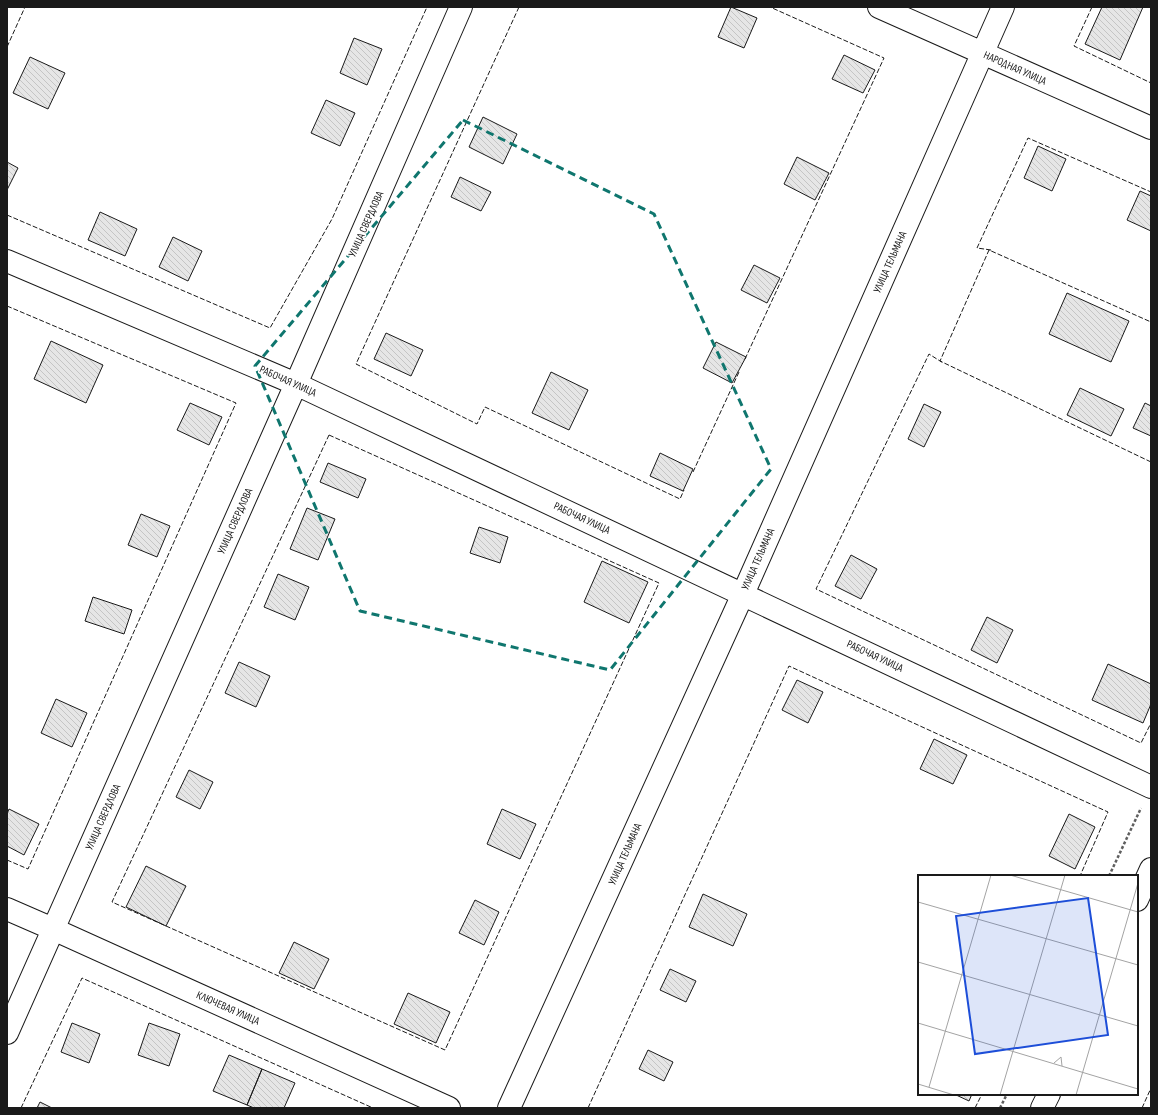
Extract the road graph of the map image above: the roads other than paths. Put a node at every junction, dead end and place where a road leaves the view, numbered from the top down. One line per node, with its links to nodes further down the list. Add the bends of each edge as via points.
1 (461, 7): 7 (street, УЛИЦА СВЕРДЛОВА)
2 (879, 7): 4 (street, НАРОДНАЯ УЛИЦА)
3 (1003, 7): 4 (street, УЛИЦА ТЕЛЬМАНА)
4 (982, 53): 5 (street, НАРОДНАЯ УЛИЦА); 8 (street, УЛИЦА ТЕЛЬМАНА)
5 (1151, 128)
6 (7, 262): 7 (street, РАБОЧАЯ УЛИЦА)
7 (296, 384): 8 (street, РАБОЧАЯ УЛИЦА); 13 (street, УЛИЦА СВЕРДЛОВА)
8 (743, 594): 9 (street, РАБОЧАЯ УЛИЦА); 17 (street, УЛИЦА ТЕЛЬМАНА)
9 (1151, 786)
10 (1151, 869): 11 (street)
11 (1138, 898)
12 (7, 909): 13 (street, КЛЮЧЕВАЯ УЛИЦА)
13 (53, 929): 14 (street, УЛИЦА СВЕРДЛОВА); 16 (street, КЛЮЧЕВАЯ УЛИЦА)
14 (7, 1033)
15 (1048, 1095): 18 (street)
16 (449, 1108)
17 (509, 1108)
18 (1042, 1108)

